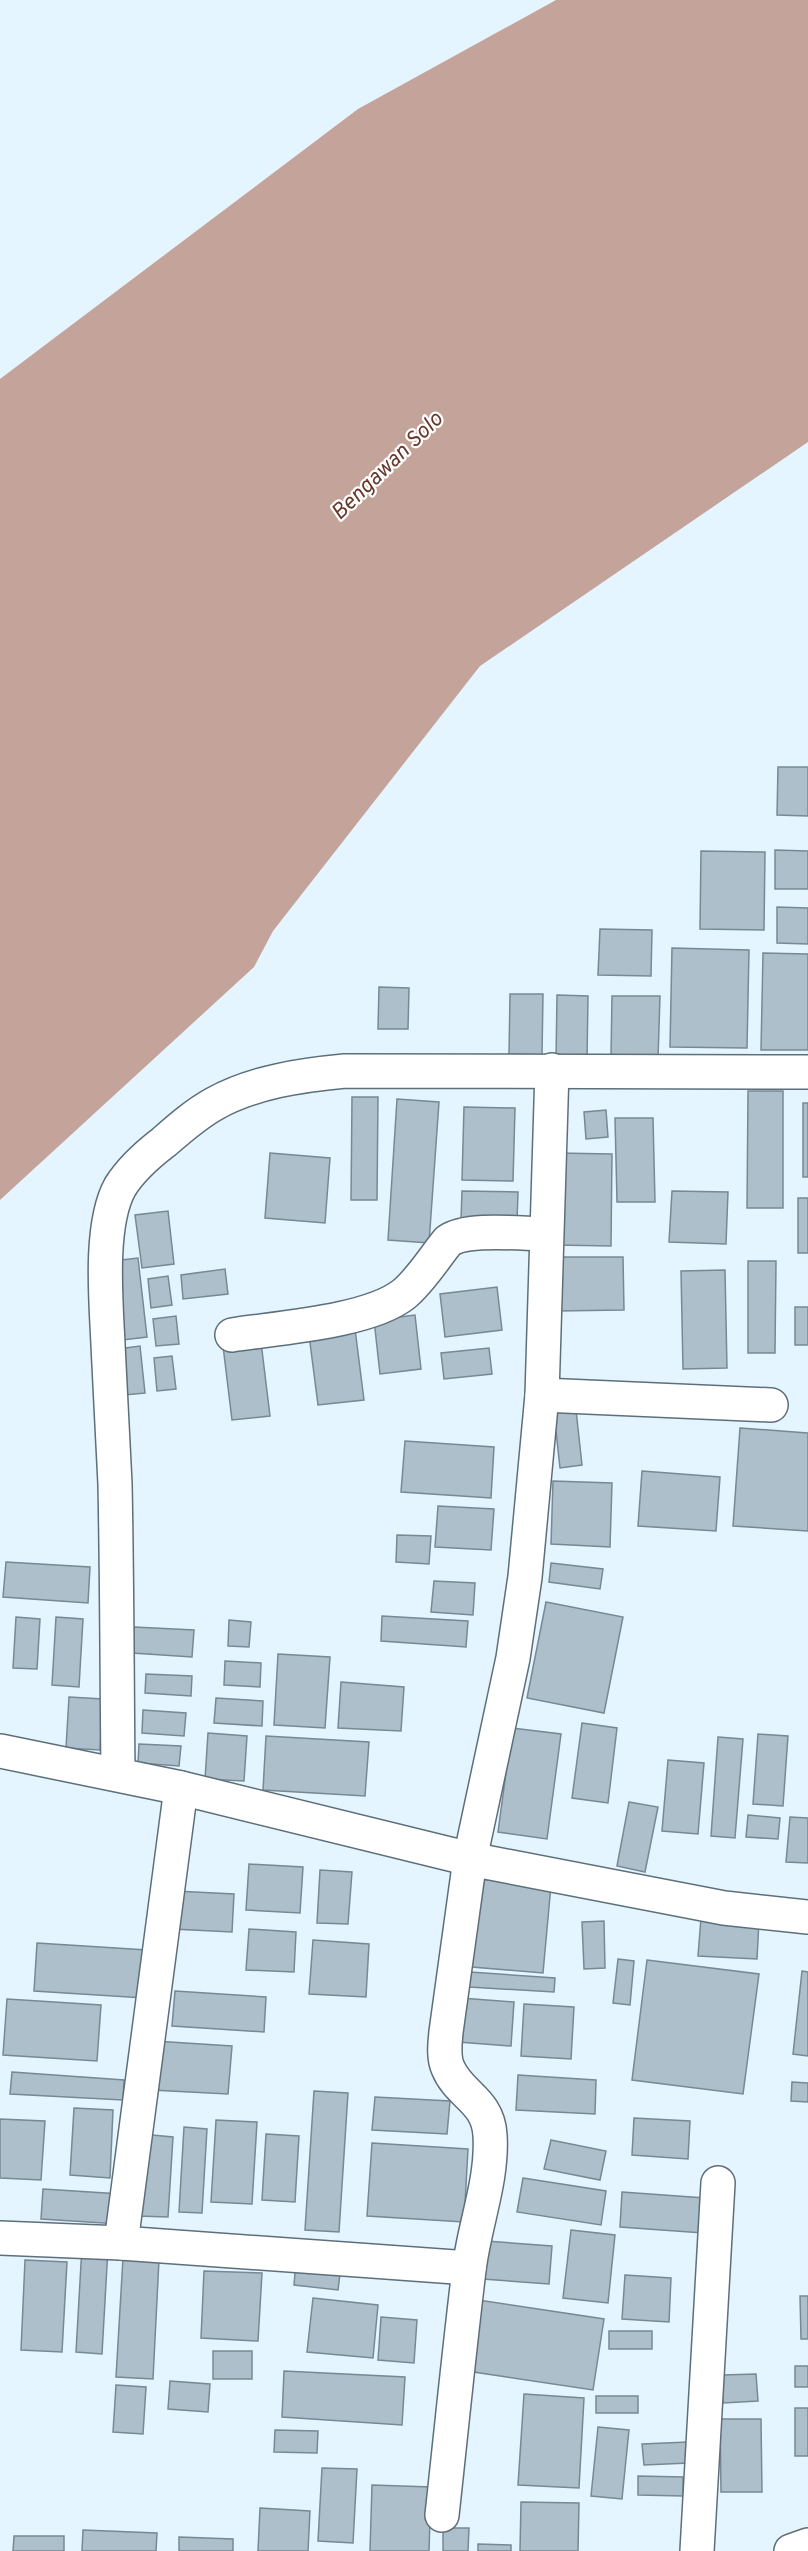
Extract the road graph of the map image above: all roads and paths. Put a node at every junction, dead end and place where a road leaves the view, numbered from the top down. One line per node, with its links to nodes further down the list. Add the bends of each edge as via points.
1 (552, 1071): 2 (street); 3 (street); 8 (street, via 345,1071 284,1080 215,1103 143,1158 120,1189 110,1219 106,1296 115,1484)
2 (808, 1072)
3 (546, 1234): 4 (street, via 454,1237 407,1292 393,1302 352,1316); 5 (street)
4 (232, 1335)
5 (542, 1395): 6 (street); 10 (street, via 525,1577 513,1658)
6 (771, 1405)
7 (0, 1751): 8 (street)
8 (118, 1774): 9 (street)
9 (181, 1788): 10 (street); 14 (street)
10 (470, 1859): 11 (street, via 724,1908); 15 (street, via 445,2049 448,2069 482,2108 490,2135 487,2174)
11 (808, 1917)
12 (718, 2183): 18 (street)
13 (0, 2238): 14 (street)
14 (121, 2243): 15 (street)
15 (469, 2268): 16 (street)
16 (442, 2515)
17 (808, 2545): 19 (street)
18 (697, 2551)
19 (791, 2551)

